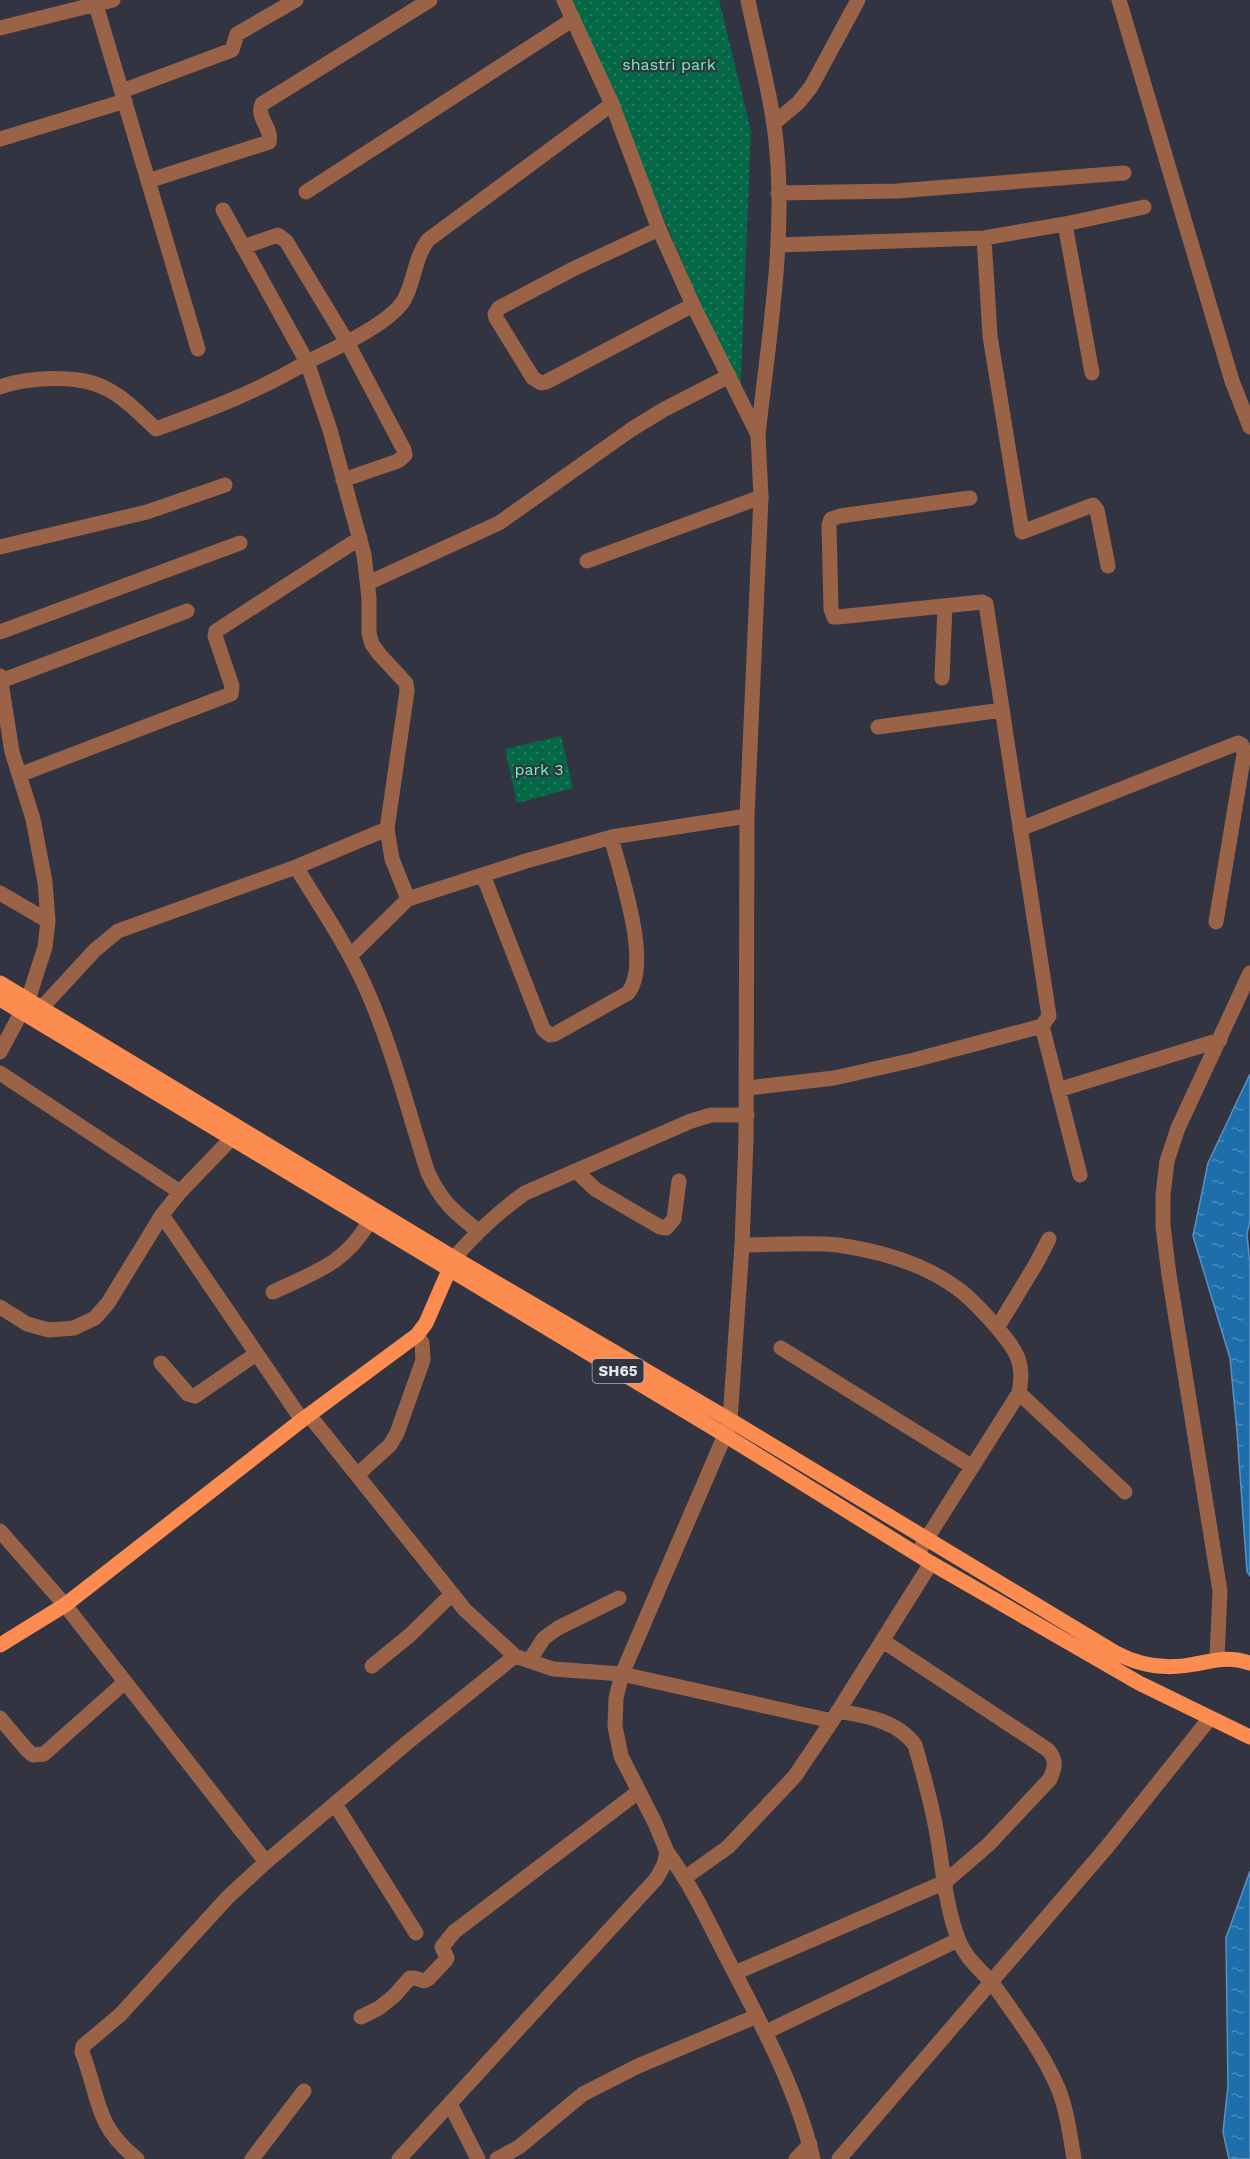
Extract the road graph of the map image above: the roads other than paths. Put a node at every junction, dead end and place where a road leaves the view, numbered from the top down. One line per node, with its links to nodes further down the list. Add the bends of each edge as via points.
1 (113, 0): 8 (street)
2 (296, 0): 11 (street, via 237,34 232,50)
3 (430, 0): 16 (street, via 262,104 260,112 270,135 268,142)
4 (564, 0): 9 (street)
5 (748, 0): 13 (street)
6 (858, 0): 13 (street, via 811,87)
7 (1119, 0): 33 (street, via 1232,381)
8 (96, 5): 10 (street); 11 (street)
9 (572, 20): 12 (street); 17 (street)
10 (0, 28)
11 (123, 96): 14 (street); 16 (street)
12 (612, 104): 22 (street); 27 (street, via 436,232 419,252 403,302)
13 (774, 123): 18 (street)
14 (0, 139)
15 (1124, 173): 18 (street, via 897,191)
16 (148, 181): 28 (street)
17 (306, 192)
18 (778, 193): 24 (street)
19 (1144, 207): 21 (street)
20 (223, 210): 25 (street)
21 (1065, 225): 23 (street); 30 (street)
22 (659, 228): 26 (street); 26 (street, via 499,308 496,318 533,378 542,383)
23 (984, 238): 24 (street); 43 (street, via 990,336 1022,532 1093,505)
24 (778, 245): 34 (street)
25 (243, 247): 27 (street, via 282,236); 29 (street)
26 (693, 305): 31 (street)
27 (347, 342): 29 (street); 35 (street, via 405,455)
28 (198, 349)
29 (306, 362): 32 (street, via 275,381 156,429 105,388 81,380 45,379); 35 (street)
30 (1092, 373)
31 (729, 376): 34 (street); 44 (street, via 632,429 499,523)
32 (0, 387)
33 (1250, 427)
34 (758, 435): 37 (street)
35 (343, 480): 39 (street)
36 (225, 485): 41 (street, via 147,512)
37 (761, 497): 42 (street); 54 (street)
38 (970, 498): 45 (street, via 840,516 831,519 829,525 834,617)
39 (360, 538): 44 (street); 53 (street, via 216,631 231,694)
40 (240, 543): 47 (street)
41 (0, 547)
42 (587, 561)
43 (1108, 566)
44 (368, 583): 55 (street, via 372,644 406,683 407,691)
45 (945, 606): 49 (street); 51 (street, via 986,604)
46 (187, 611): 50 (street)
47 (0, 632)
48 (0, 676): 50 (street)
49 (942, 678)
50 (1, 681): 53 (street)
51 (1002, 710): 52 (street); 56 (street)
52 (878, 727)
53 (19, 775): 62 (street, via 37,840)
54 (747, 816): 57 (street); 73 (street)
55 (387, 829): 58 (street); 61 (street, via 392,859)
56 (1020, 829): 63 (street, via 1238,742 1244,754); 69 (street, via 1049,1011)
57 (611, 837): 59 (street); 59 (street, via 634,929 637,977 628,993 555,1034 543,1029)
58 (296, 867): 64 (street); 68 (street, via 118,931)
59 (483, 875): 61 (street)
60 (0, 893): 62 (street)
61 (408, 899): 64 (street)
62 (48, 921): 68 (street)
63 (1216, 922)
64 (350, 956): 83 (street, via 385,1035 437,1193)
65 (1250, 973): 70 (street)
66 (0, 983): 68 (main road, SH65)
67 (0, 999): 68 (main road, SH65)
68 (31, 1010): 71 (street); 76 (main road, SH65); 86 (main road, SH65)
69 (1042, 1026): 73 (street, via 834,1078); 74 (street)
70 (1220, 1040): 74 (street); 110 (street, via 1178,1128 1167,1161 1163,1195 1169,1275 1220,1591)
71 (0, 1052)
72 (0, 1073): 80 (street)
73 (748, 1088): 75 (street)
74 (1058, 1090): 78 (street)
75 (747, 1115): 77 (street, via 711,1115 690,1121); 85 (street)
76 (231, 1139): 80 (street); 82 (main road, SH65)
77 (576, 1171): 79 (street, via 595,1189 666,1228 674,1219); 83 (street, via 525,1193)
78 (1080, 1175)
79 (679, 1181)
80 (180, 1192): 81 (street)
81 (162, 1215): 88 (street, via 95,1318 74,1328 49,1330 27,1324); 92 (street)
82 (369, 1222): 86 (main road, SH65); 87 (street, via 359,1239 336,1261)
83 (478, 1231): 86 (street)
84 (1048, 1239): 89 (street)
85 (742, 1245): 89 (street, via 837,1245 880,1254 926,1270 958,1289); 96 (street)
86 (452, 1264): 90 (main road); 96 (main road, SH65); 97 (main road, SH65)
87 (273, 1292)
88 (0, 1307)
89 (997, 1328): 94 (street, via 1019,1359 1023,1376)
90 (417, 1335): 95 (main road); 99 (street, via 423,1360 397,1433 390,1445)
91 (781, 1348): 98 (street)
92 (256, 1354): 93 (street, via 195,1396 188,1394); 95 (street)
93 (161, 1363)
94 (1019, 1393): 98 (street); 100 (street)
95 (305, 1417): 99 (street); 107 (main road)
96 (730, 1420): 97 (street); 102 (main road, SH65)
97 (725, 1436): 103 (main road, SH65); 114 (street)
98 (971, 1466): 102 (street)
99 (357, 1475): 105 (street)
100 (1125, 1492)
101 (0, 1531): 107 (street)
102 (925, 1540): 103 (street); 110 (main road, SH65, via 1131,1661 1170,1667)
103 (916, 1554): 104 (main road, SH65)
104 (932, 1563): 108 (street); 118 (main road, SH65, via 1139,1683)
105 (452, 1594): 111 (street); 113 (street)
106 (619, 1598): 111 (street, via 558,1628)
107 (65, 1605): 109 (main road); 115 (street)
108 (883, 1641): 116 (street); 125 (street, via 1054,1756 1055,1768 1042,1789 989,1844)
109 (0, 1645)
110 (1216, 1658): 112 (main road, SH65)
111 (522, 1659): 114 (street, via 553,1669); 121 (street, via 408,1742)
112 (1250, 1663)
113 (372, 1666)
114 (622, 1674): 116 (street); 120 (street, via 615,1726 621,1756)
115 (125, 1682): 117 (street, via 45,1754 33,1755); 123 (street)
116 (835, 1716): 124 (street, via 795,1776 753,1822 728,1847); 125 (street, via 882,1721 910,1737 936,1828)
117 (0, 1718)
118 (1210, 1718): 119 (main road, SH65); 129 (street)
119 (1246, 1734)
120 (638, 1792): 122 (street); 131 (street, via 454,1932 442,1947 446,1960 428,1979 410,1978 379,2008)
121 (335, 1804): 123 (street); 126 (street)
122 (667, 1852): 124 (street); 134 (street, via 656,1879)
123 (266, 1862): 136 (street, via 196,1930 120,2014 83,2046 106,2126)
124 (686, 1877): 128 (street)
125 (945, 1882): 127 (street); 128 (street)
126 (416, 1933)
127 (958, 1940): 129 (street, via 967,1958); 132 (street)
128 (735, 1973): 130 (street)
129 (992, 1982): 143 (street); 144 (street, via 1026,2029 1058,2089)
130 (758, 2016): 132 (street); 140 (street, via 638,2066 583,2094 519,2147)
131 (361, 2017)
132 (766, 2032): 135 (street)
133 (304, 2091): 137 (street)
134 (450, 2104): 138 (street); 139 (street)
135 (810, 2144): 141 (street); 142 (street)
136 (137, 2159)
137 (252, 2159)
138 (399, 2159)
139 (478, 2159)
140 (497, 2159)
141 (796, 2159)
142 (813, 2159)
143 (839, 2159)
144 (1074, 2159)

